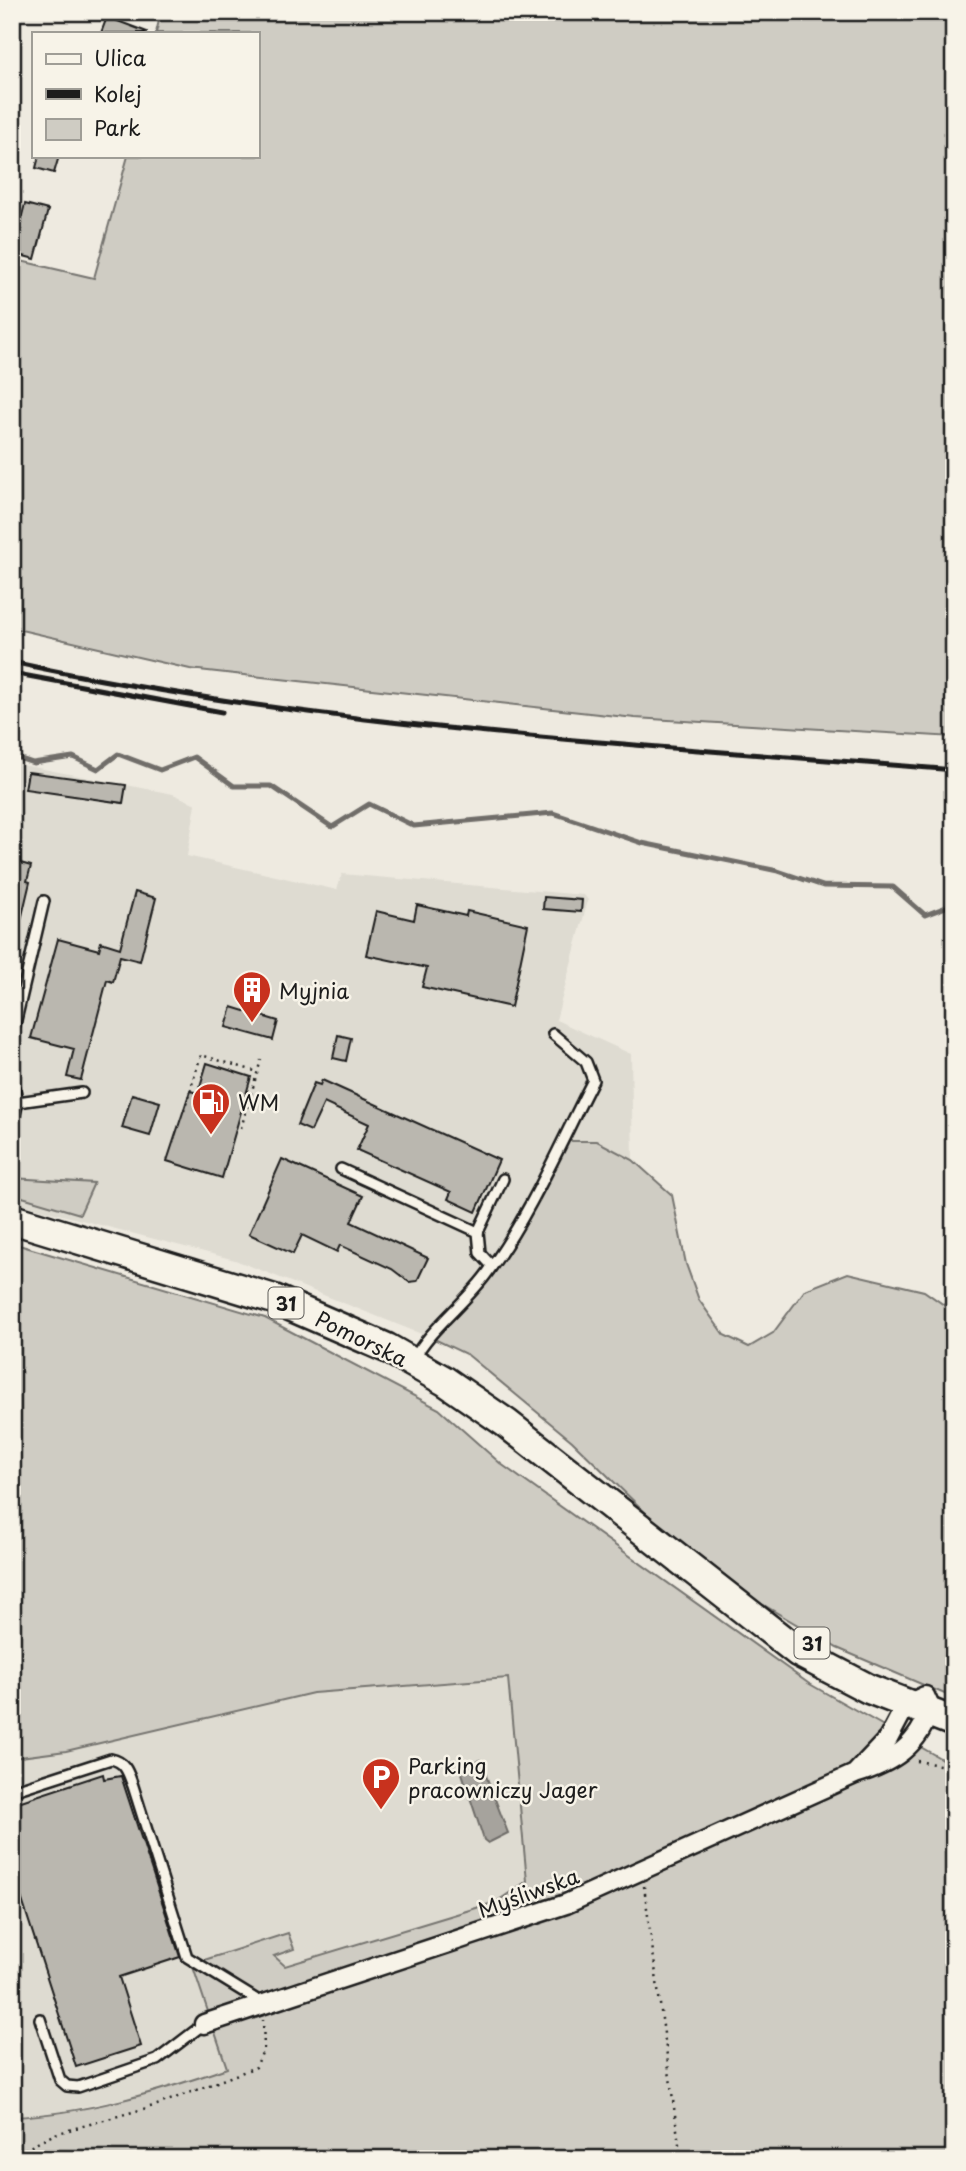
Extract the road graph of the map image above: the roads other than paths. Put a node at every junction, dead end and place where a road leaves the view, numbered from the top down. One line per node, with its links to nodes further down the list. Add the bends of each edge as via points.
1 (44, 901): 3 (lane)
2 (553, 1034): 12 (lane, via 586,1062 593,1080)
3 (12, 1037)
4 (12, 1081): 6 (lane)
5 (82, 1093): 6 (lane)
6 (18, 1102): 7 (lane)
7 (12, 1126)
8 (341, 1168): 11 (lane)
9 (503, 1179): 11 (lane)
10 (12, 1219): 13 (main road, Pomorska / 31, via 274,1299)
11 (478, 1232): 12 (lane, via 481,1253)
12 (492, 1266): 13 (lane, via 421,1345)
13 (412, 1362): 14 (main road, Pomorska / 31, via 491,1412 706,1577 820,1648)
14 (933, 1709): 15 (street, Myśliwska, via 888,1739); 15 (street, Myśliwska, via 898,1757)
15 (855, 1774): 17 (street, Myśliwska, via 642,1872 526,1919)
16 (12, 1791): 17 (lane, via 120,1760 133,1786 187,1957)
17 (263, 2004): 19 (street, Myśliwska)
18 (40, 2019): 19 (lane, via 60,2080 78,2087 158,2060)
19 (204, 2024)

